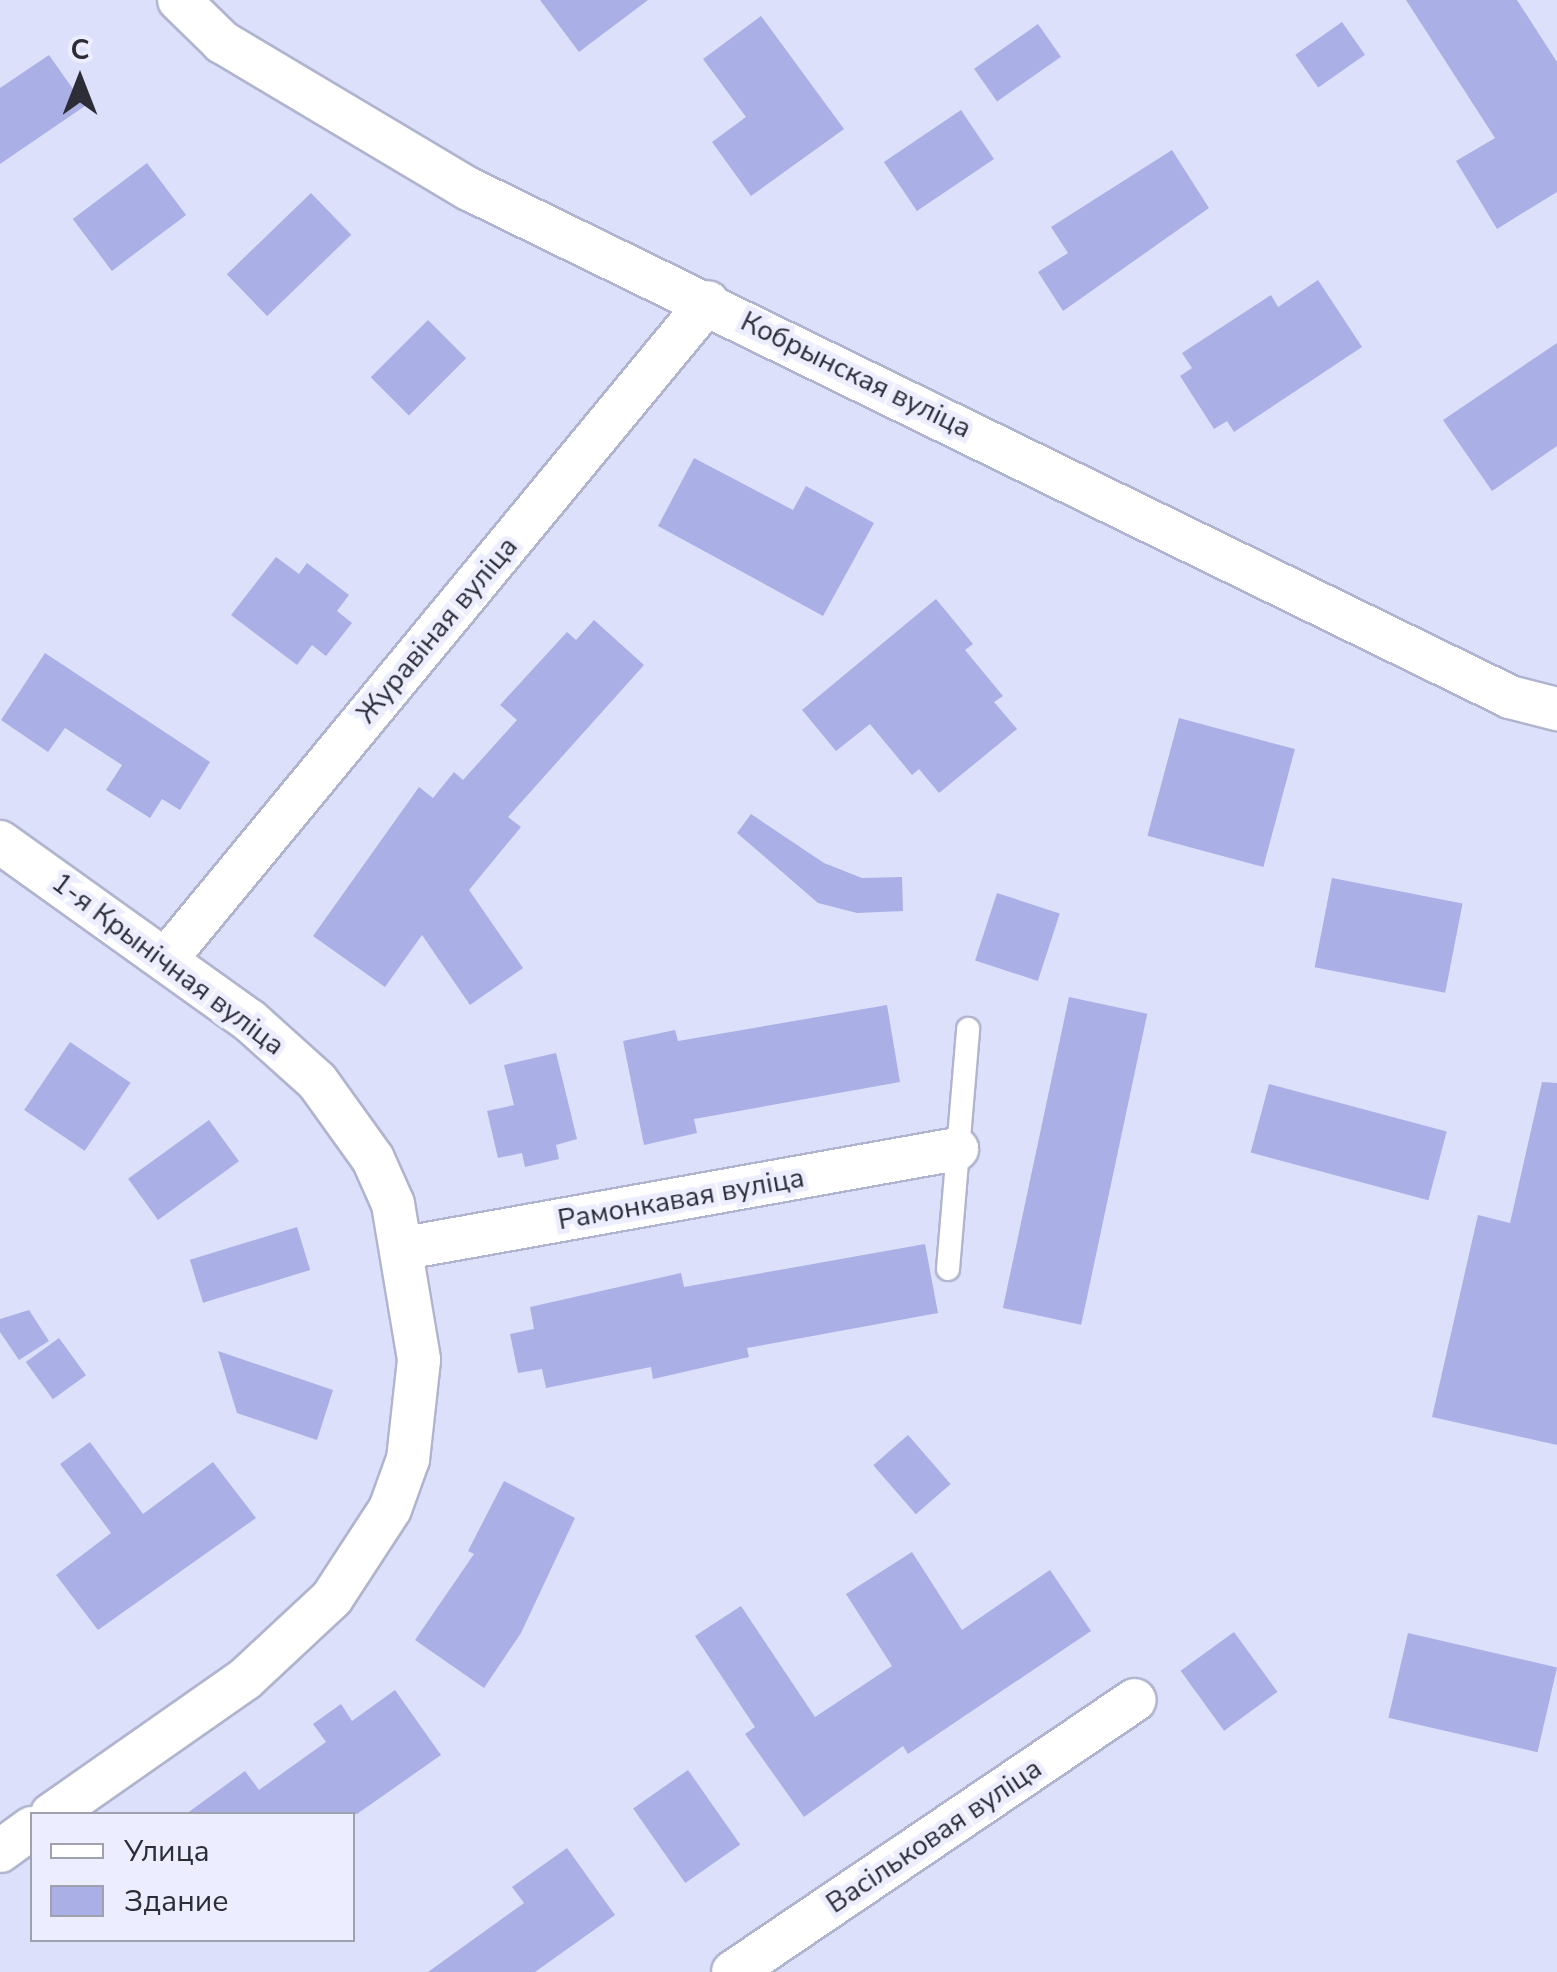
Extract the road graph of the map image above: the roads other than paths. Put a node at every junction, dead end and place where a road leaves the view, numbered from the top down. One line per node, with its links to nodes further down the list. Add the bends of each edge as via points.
1 (179, 0): 2 (street, Кобрынская вуліца, via 222,42 469,190)
2 (708, 302): 3 (street, Кобрынская вуліца, via 1510,697); 5 (street, Журавіная вуліца)
3 (1557, 709)
4 (0, 842): 5 (street, 1-я Крынічная вуліца)
5 (166, 958): 8 (street, 1-я Крынічная вуліца, via 317,1082 373,1159)
6 (968, 1030): 7 (lane)
7 (957, 1149): 8 (street, Рамонкавая вуліца); 9 (lane)
8 (405, 1248): 11 (street, 1-я Крынічная вуліца, via 419,1360 416,1412 402,1476 364,1554 332,1598 245,1678)
9 (948, 1269)
10 (1134, 1700): 14 (street, Васільковая вуліца)
11 (55, 1812)
12 (30, 1829): 13 (street)
13 (0, 1850)
14 (733, 1972)

